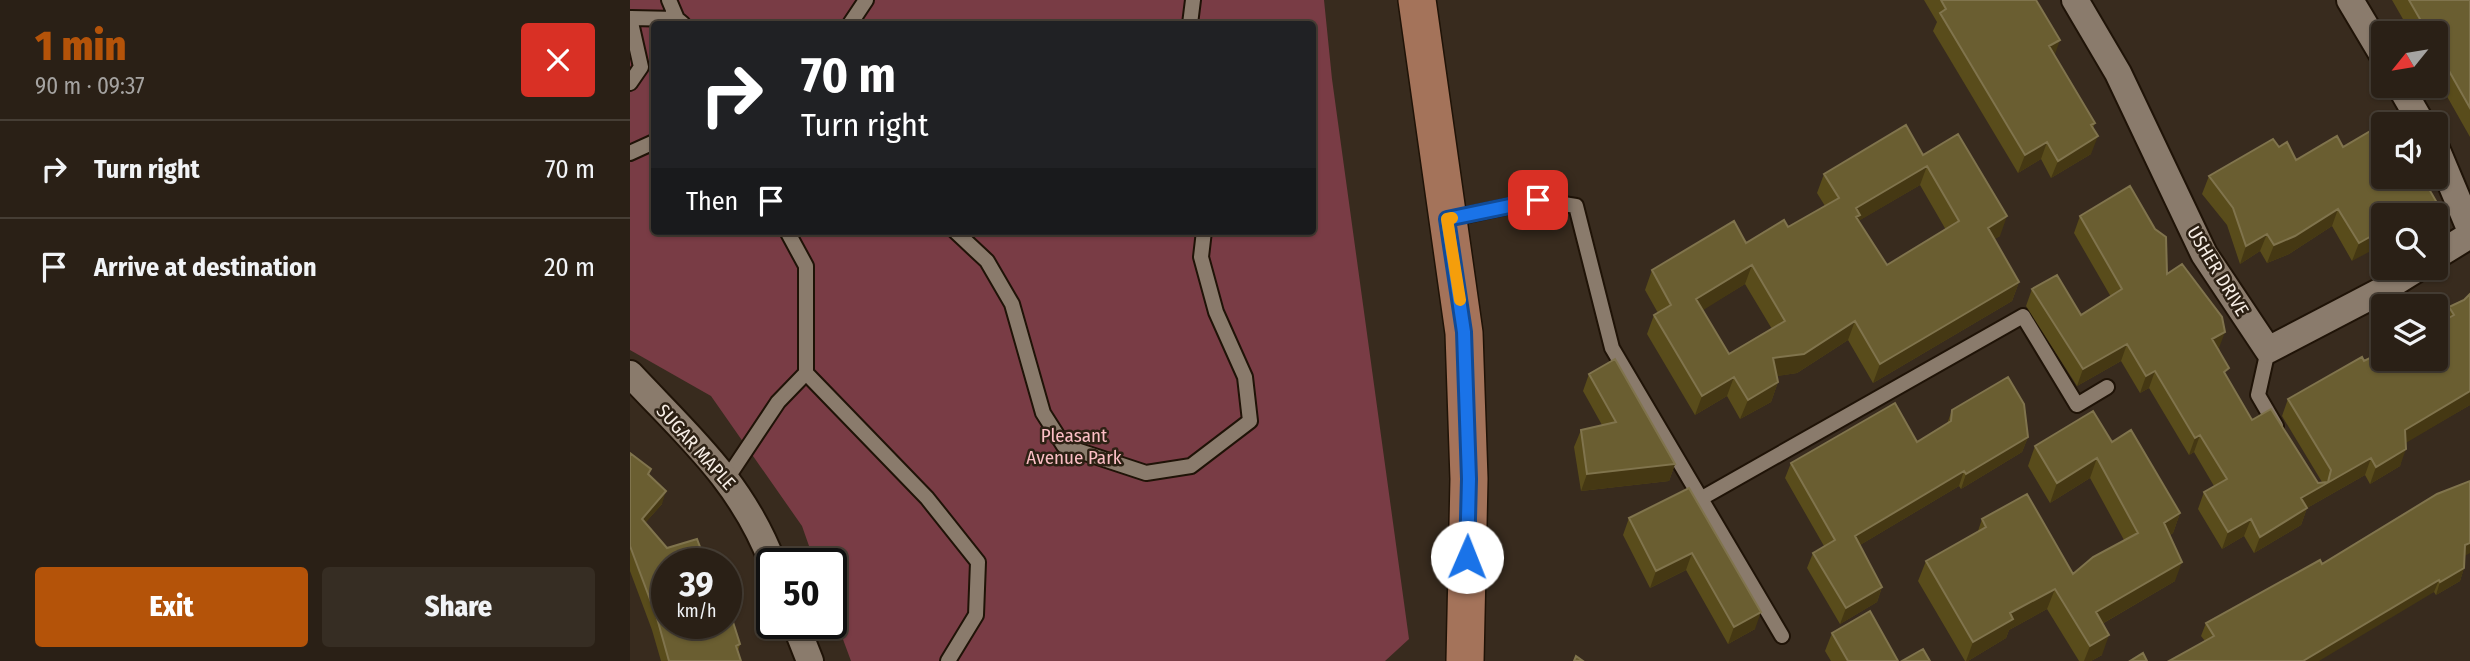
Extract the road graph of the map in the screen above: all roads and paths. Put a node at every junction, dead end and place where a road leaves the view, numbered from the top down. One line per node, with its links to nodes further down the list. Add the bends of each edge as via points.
1 (669, 0): 9 (lane)
2 (866, 0): 10 (lane)
3 (1193, 0): 11 (lane)
4 (1417, 0): 17 (main road)
5 (2075, 0): 25 (street, USHER DRIVE, via 2118,73 2204,254)
6 (2350, 0): 12 (street)
7 (630, 18): 8 (lane); 13 (lane, via 641,67)
8 (668, 21)
9 (680, 21)
10 (852, 21)
11 (1190, 21)
12 (2371, 35)
13 (630, 82)
14 (651, 143): 15 (lane)
15 (630, 153)
16 (2448, 177): 18 (street)
17 (1447, 219): 31 (lane, via 1538,200 1576,206 1612,348); 37 (main road, via 1464,332 1469,479)
18 (2470, 229)
19 (789, 235): 26 (lane, via 806,266)
20 (959, 235): 21 (lane, via 987,261 1012,304 1043,413 1064,446 1146,474 1191,466 1250,421 1245,377 1216,312 1201,257)
21 (1204, 235)
22 (2470, 235): 23 (street)
23 (2448, 249)
24 (2398, 280): 25 (street)
25 (2268, 350): 29 (lane, via 2258,395)
26 (806, 373): 30 (lane, via 778,402); 36 (lane, via 927,498 978,562 976,615)
27 (630, 374): 30 (street, SUGAR MAPLE)
28 (2107, 387): 31 (lane, via 2077,405 2023,316)
29 (2284, 438)
30 (728, 477): 32 (street, SUGAR MAPLE)
31 (1702, 498): 33 (lane)
32 (767, 548)
33 (1782, 636)
34 (801, 639): 35 (street)
35 (810, 661)
36 (948, 661)
37 (1465, 661)

